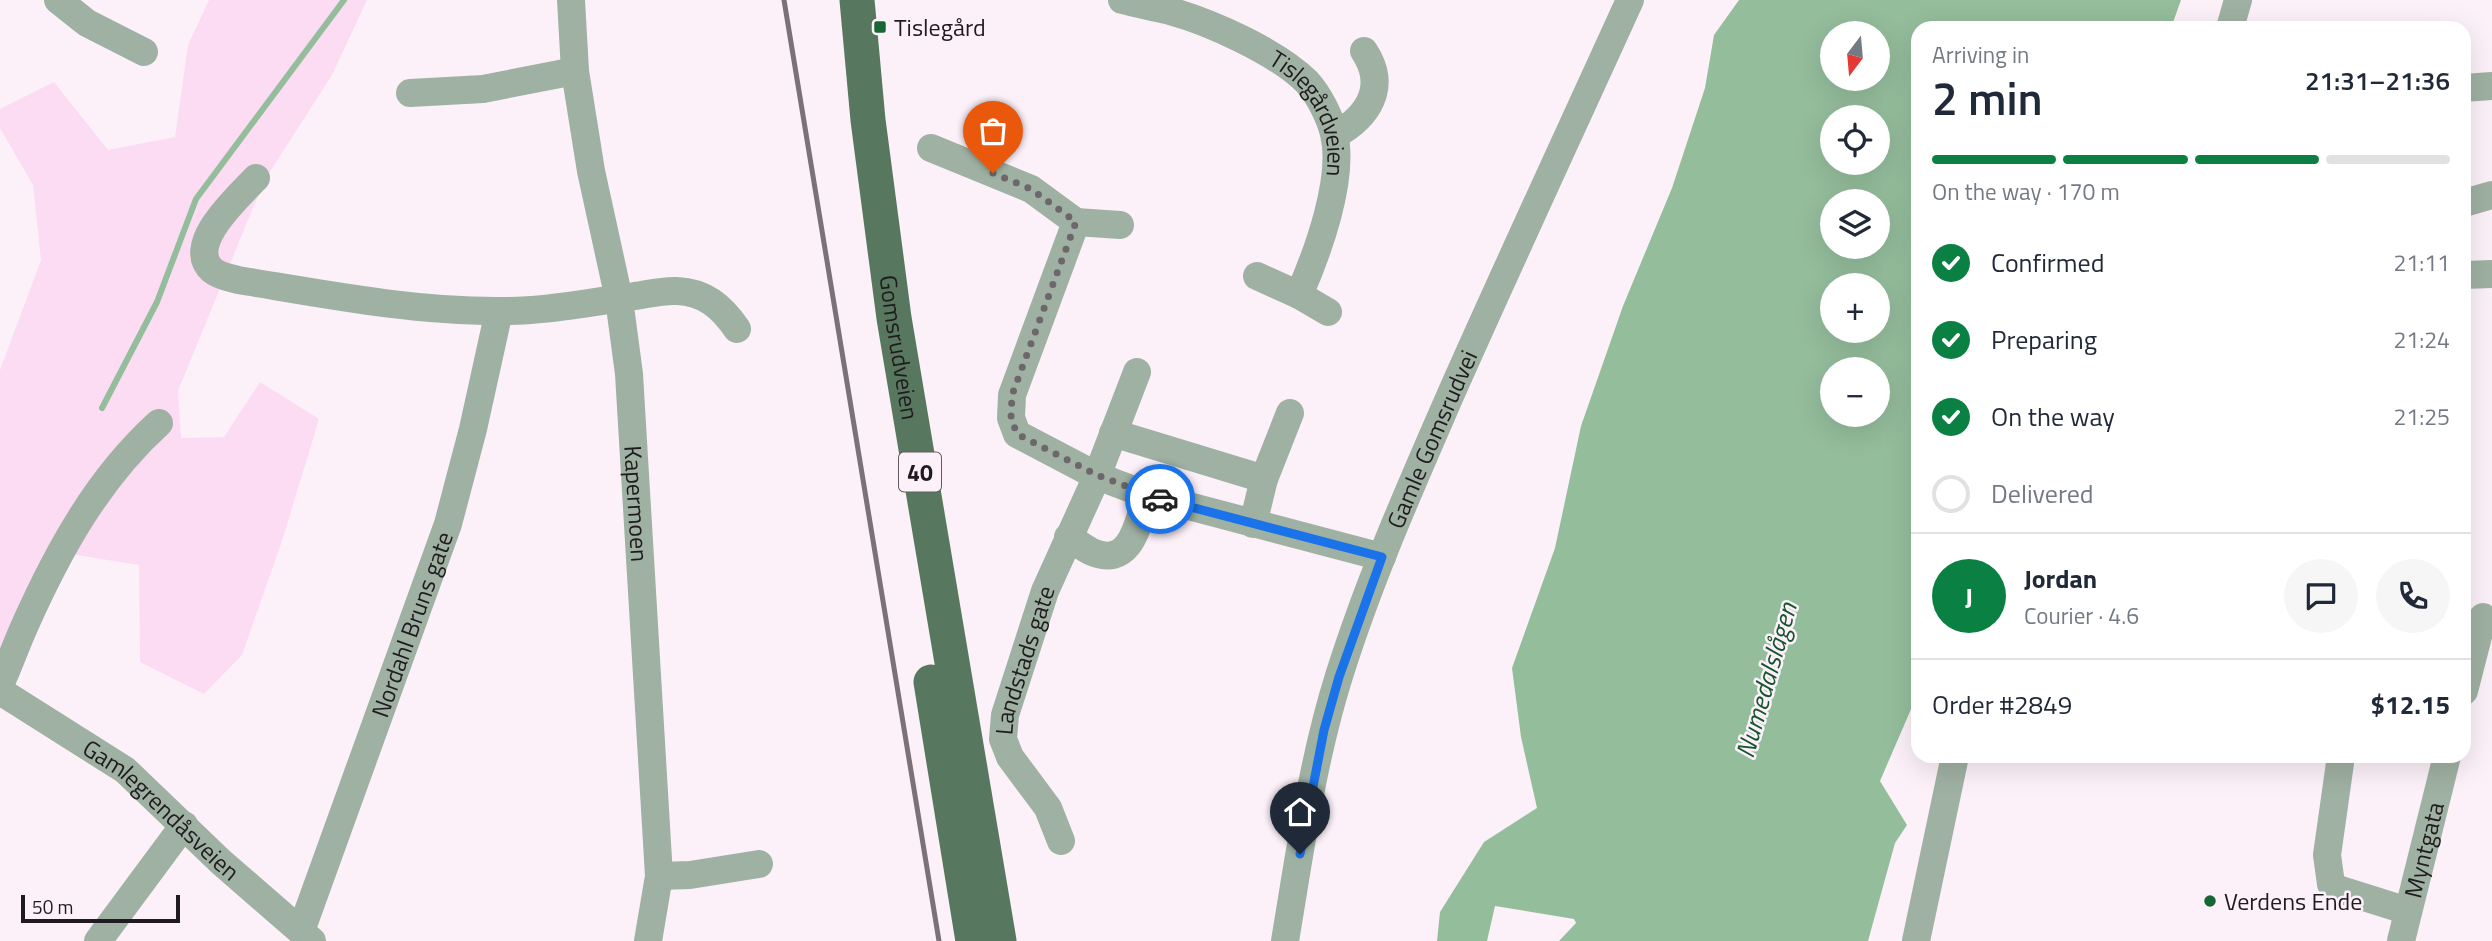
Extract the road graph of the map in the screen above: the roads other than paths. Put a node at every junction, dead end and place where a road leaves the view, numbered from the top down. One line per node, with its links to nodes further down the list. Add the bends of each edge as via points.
1 (58, 0): 11 (street, via 87,23)
2 (571, 0): 12 (street, Kapermoen)
3 (835, 0): 56 (main road, Gomsrudveien / 40, via 863,259)
4 (857, 0): 57 (main road, Gomsrudveien / 40, via 867,120 894,318)
5 (1122, 0): 8 (street, Tislegårdveien)
6 (1630, 0): 40 (street, Gamle Gomsrudvei)
7 (2238, 0): 9 (street)
8 (1173, 6): 16 (street, Tislegårdveien, via 1276,58 1308,83)
9 (2232, 21)
10 (1364, 51): 16 (street, via 1376,86 1364,113)
11 (144, 52)
12 (575, 71): 15 (street, via 483,89); 27 (street, Kapermoen)
13 (2492, 86): 14 (street)
14 (2471, 88)
15 (410, 93)
16 (1335, 135): 26 (street, Tislegårdveien, via 1337,170 1331,202)
17 (931, 148): 21 (street, via 1031,189)
18 (256, 178): 28 (street, via 206,241 206,260 221,275 400,306)
19 (2492, 195): 20 (street)
20 (2471, 201)
21 (1076, 222): 22 (street); 35 (street, via 1012,395 1011,418 1017,434)
22 (1120, 225)
23 (2492, 274): 24 (street)
24 (2471, 275)
25 (1257, 276): 26 (street)
26 (1299, 295): 29 (street)
27 (619, 299): 28 (street); 30 (street, via 677,291 704,297 724,310); 51 (street, Kapermoen, via 629,374)
28 (499, 311): 53 (street, Nordahl Bruns gate, via 448,524)
29 (1328, 312)
30 (737, 329)
31 (1137, 372): 34 (street, Landstads gate)
32 (1290, 413): 36 (street)
33 (159, 423): 43 (street, via 91,502 45,583)
34 (1113, 433): 35 (street, Landstads gate); 36 (street)
35 (1097, 475): 37 (street); 39 (street, Landstads gate)
36 (1265, 479): 38 (street)
37 (1147, 495): 38 (street); 39 (street, via 1131,542 1121,553 1092,552)
38 (1253, 524): 40 (street)
39 (1068, 537): 49 (street, Landstads gate, via 1045,591 1005,715 1003,739 1016,766 1048,808)
40 (1382, 557): 58 (street, Gamle Gomsrudvei, via 1324,730)
41 (2483, 617): 42 (street)
42 (2471, 664)
43 (0, 685)
44 (0, 691): 48 (street, Gamlegrendåsveien, via 125,770)
45 (1954, 763): 59 (street)
46 (2340, 763): 52 (street, via 2327,855 2331,884)
47 (2445, 763): 52 (street, Myntgata)
48 (184, 825): 53 (street, Gamlegrendåsveien); 54 (street)
49 (1061, 841)
50 (759, 864): 51 (street)
51 (659, 876): 55 (street, Kapermoen)
52 (2408, 911): 60 (street, Myntgata)
53 (307, 936)
54 (98, 941)
55 (648, 941)
56 (973, 941)
57 (999, 941)
58 (1285, 941)
59 (1916, 941)
60 (2401, 941)

